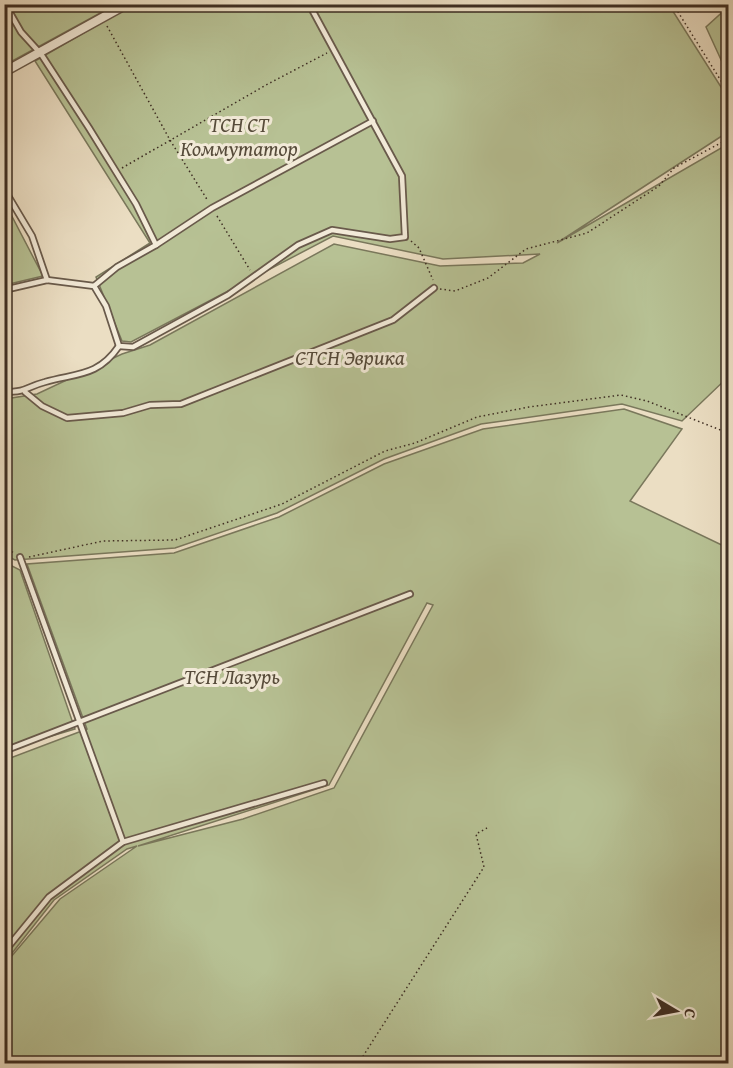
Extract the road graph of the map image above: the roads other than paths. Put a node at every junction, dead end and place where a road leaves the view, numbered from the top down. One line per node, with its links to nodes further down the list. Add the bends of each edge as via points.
1 (5, 4): 4 (lane, via 21,32)
2 (127, 4): 4 (street)
3 (309, 4): 6 (lane)
4 (39, 52): 5 (street); 8 (lane, via 116,171)
5 (4, 72)
6 (373, 121): 8 (lane, via 212,208); 13 (lane, via 402,176 405,237 390,239 332,230 298,245 228,295 133,347)
7 (4, 189): 9 (lane, via 32,236)
8 (156, 245): 10 (lane, via 117,267)
9 (47, 280): 10 (lane); 12 (lane)
10 (94, 286): 13 (lane, via 106,306)
11 (434, 288): 15 (lane, via 393,320 181,404 67,418)
12 (4, 290)
13 (119, 346): 15 (lane, via 110,359 79,376 44,382)
14 (4, 392): 15 (lane)
15 (25, 392)
16 (20, 557): 18 (lane)
17 (410, 594): 18 (lane)
18 (80, 721): 19 (lane); 21 (lane)
19 (4, 751)
20 (324, 783): 21 (lane)
21 (123, 842): 22 (lane, via 49,897)
22 (4, 951)

